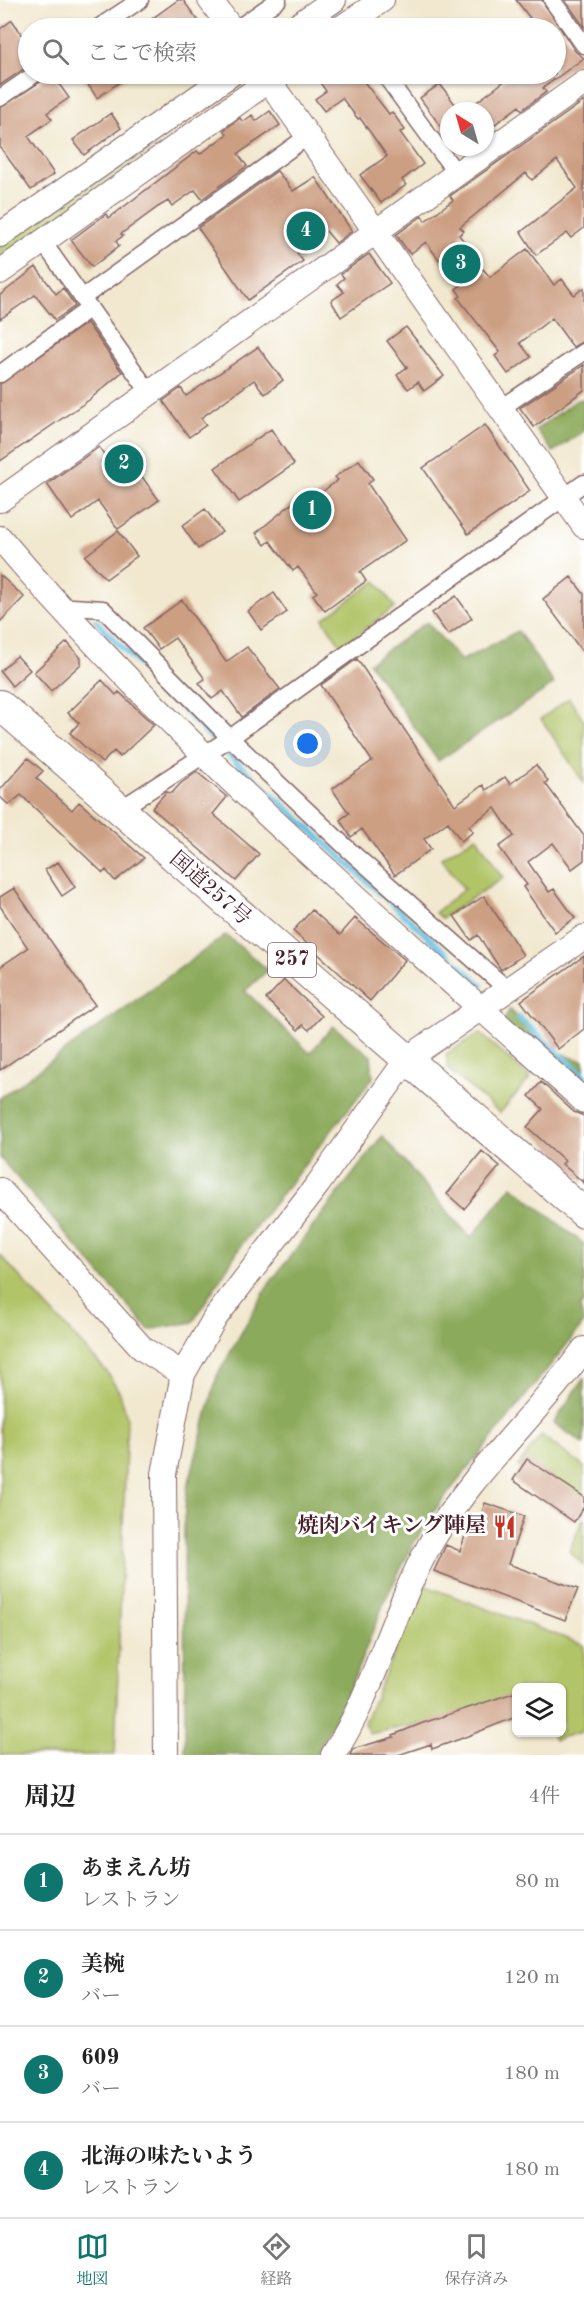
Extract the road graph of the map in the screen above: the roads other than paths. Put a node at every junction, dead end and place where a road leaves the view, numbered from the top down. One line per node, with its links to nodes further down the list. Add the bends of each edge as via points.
1 (140, 0): 7 (street)
2 (210, 0): 8 (street)
3 (278, 0): 9 (street)
4 (334, 0): 10 (street)
5 (382, 0): 11 (street)
6 (552, 0): 12 (street)
7 (113, 18)
8 (224, 18)
9 (252, 18)
10 (308, 18)
11 (359, 18)
12 (565, 18)
13 (566, 20): 14 (street)
14 (584, 45)
15 (584, 83): 23 (street)
16 (20, 84): 21 (street)
17 (217, 84): 25 (street)
18 (260, 84): 26 (street)
19 (276, 84): 22 (street)
20 (391, 84): 23 (street)
21 (0, 98)
22 (308, 136): 24 (street); 28 (street)
23 (456, 173): 24 (street)
24 (375, 232): 31 (street); 32 (street)
25 (0, 235)
26 (43, 242): 27 (street); 28 (street)
27 (0, 272)
28 (86, 303): 30 (street); 31 (street)
29 (584, 352): 32 (street)
30 (0, 374)
31 (148, 392): 35 (street)
32 (500, 409): 34 (street)
33 (584, 483): 34 (street)
34 (564, 497): 36 (street); 40 (street)
35 (0, 500)
36 (584, 526)
37 (0, 538): 38 (street)
38 (57, 606): 40 (street, via 103,609); 41 (street)
39 (0, 705): 42 (highway, 国道257号 / 257)
40 (230, 738): 41 (street); 44 (street, via 350,851)
41 (202, 755): 42 (street); 45 (street, via 401,939)
42 (119, 810): 46 (highway, 国道257号 / 257)
43 (584, 937): 44 (street)
44 (507, 989): 45 (street)
45 (481, 1007): 46 (street); 47 (street)
46 (407, 1059): 49 (highway, 国道257号 / 257); 51 (street, via 318,1184 214,1318)
47 (584, 1101)
48 (0, 1190): 51 (street, via 143,1349)
49 (584, 1213)
50 (584, 1349): 52 (street, via 482,1471 436,1534 415,1572)
51 (183, 1374): 53 (street, via 164,1474)
52 (343, 1750)
53 (166, 1755)

